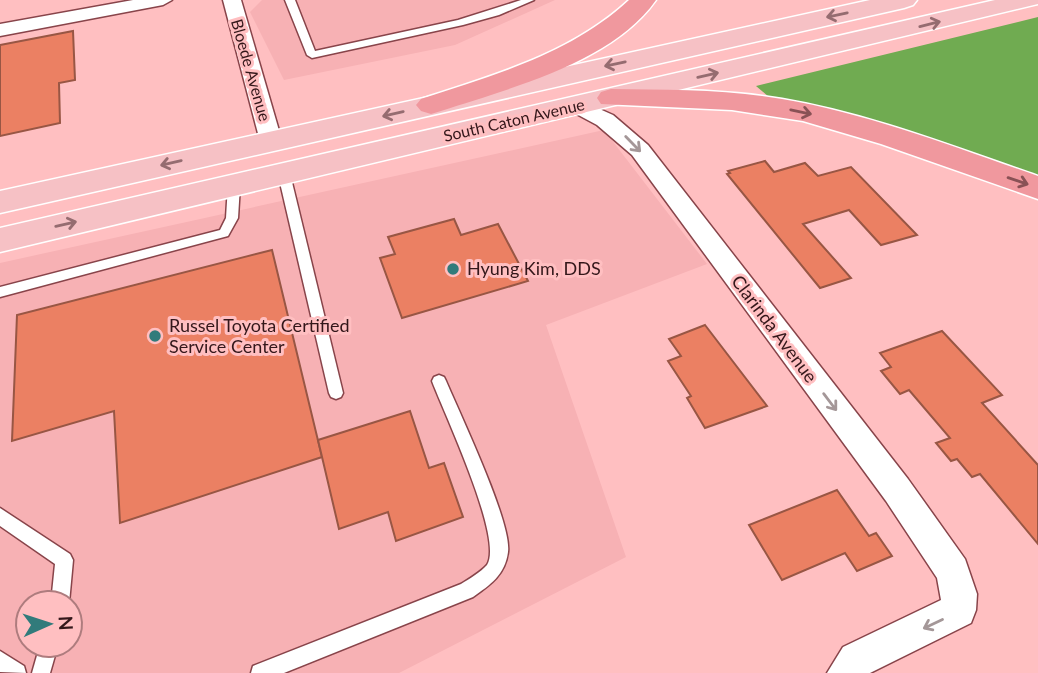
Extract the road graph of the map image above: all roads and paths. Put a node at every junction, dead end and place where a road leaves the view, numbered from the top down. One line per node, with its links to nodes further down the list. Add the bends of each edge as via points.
1 (163, 0): 8 (street)
2 (232, 0): 12 (street, Bloede Avenue)
3 (289, 0): 4 (lane, via 312,55 460,23)
4 (529, 0)
5 (643, 0): 10 (highway, via 597,39 517,75)
6 (904, 0): 10 (main road, South Caton Avenue, one-way to 10)
7 (1027, 0): 9 (main road, South Caton Avenue, one-way to 7)
8 (0, 30)
9 (611, 98): 11 (main road, South Caton Avenue); 15 (highway, one-way to 15, via 713,100 803,112 861,127)
10 (431, 105): 12 (main road, South Caton Avenue, one-way to 12)
11 (577, 106): 13 (main road, South Caton Avenue); 26 (street, Clarinda Avenue, one-way to 26, via 606,120 640,150 953,571 958,610 856,660)
12 (271, 141): 16 (main road, South Caton Avenue, one-way to 16)
13 (284, 174): 14 (main road, South Caton Avenue); 20 (lane)
14 (234, 185): 17 (main road, South Caton Avenue, one-way to 14); 18 (lane, via 232,218 224,233)
15 (1038, 188)
16 (0, 202)
17 (0, 240)
18 (0, 292)
19 (439, 382): 25 (lane, via 493,514 500,551 493,571 467,591)
20 (336, 393)
21 (0, 516): 22 (lane, via 64,560)
22 (61, 589)
23 (0, 660): 24 (lane)
24 (17, 673)
25 (260, 673)
26 (846, 673)

